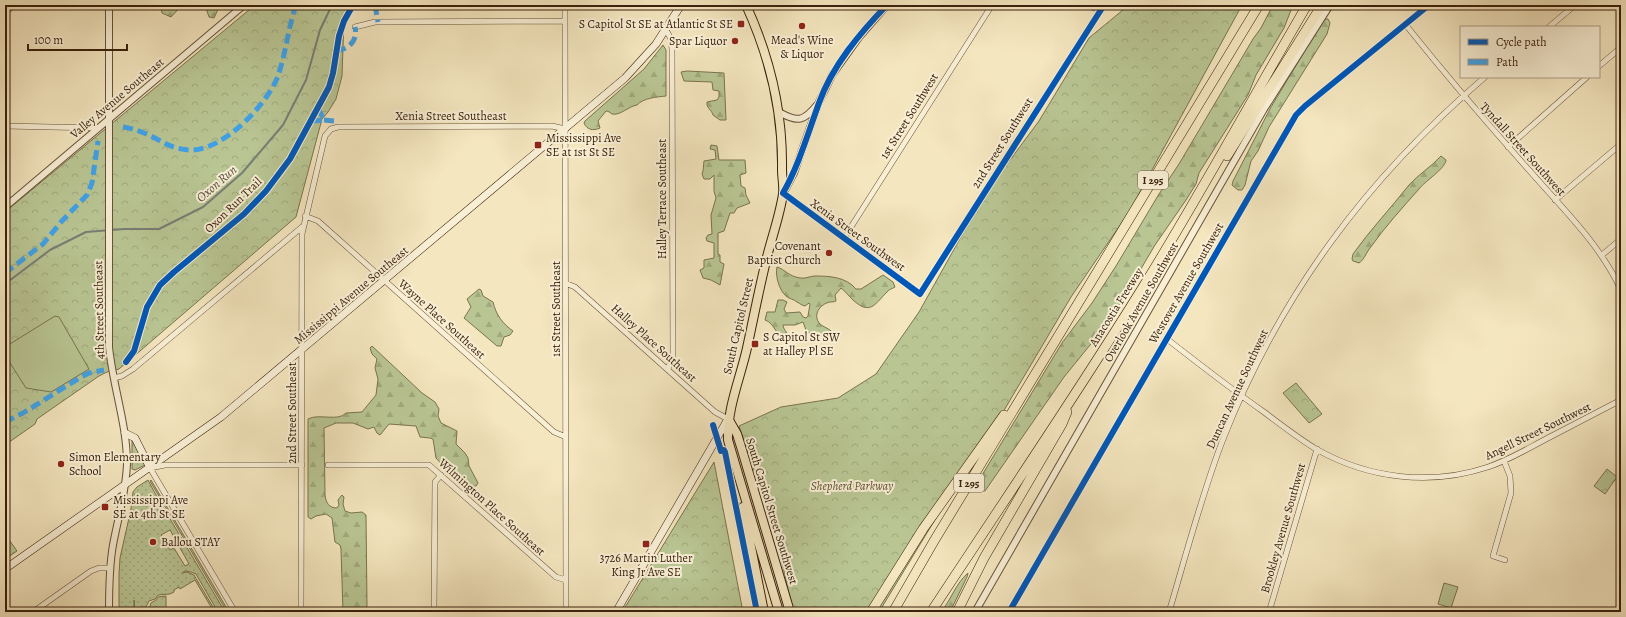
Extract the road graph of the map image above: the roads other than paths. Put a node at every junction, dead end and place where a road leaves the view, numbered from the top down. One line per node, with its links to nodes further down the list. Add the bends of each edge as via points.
1 (14, 5): 18 (street)
2 (109, 5): 31 (street, 4th Street Southeast)
3 (244, 5): 31 (street, Valley Avenue Southeast)
4 (565, 5): 19 (street, 1st Street Southeast)
5 (681, 5): 23 (main road, Mississippi Avenue Southeast)
6 (746, 5): 30 (main road, South Capitol Street, via 768,63)
7 (887, 5): 29 (street, via 847,54)
8 (992, 5): 44 (street, 1st Street Southwest)
9 (1085, 5): 17 (street)
10 (1104, 5): 17 (street, 2nd Street Southwest)
11 (1259, 5): 53 (highway, I 295)
12 (1307, 5): 39 (highway, Anacostia Freeway)
13 (1322, 5): 39 (highway, via 1224,160)
14 (1330, 5): 89 (street, Overlook Avenue Southwest, via 1264,109)
15 (1429, 5): 20 (street, Westover Avenue Southwest)
16 (1574, 5): 21 (street)
17 (1100, 10): 50 (street, 2nd Street Southwest)
18 (5, 13)
19 (565, 21): 22 (street, via 375,22); 35 (street, 1st Street Southeast)
20 (1405, 24): 28 (street, Tyndall Street Southwest); 51 (street, Westover Avenue Southwest, via 1296,115)
21 (1551, 26)
22 (355, 27)
23 (666, 30): 35 (main road, Mississippi Avenue Southeast, via 625,78); 54 (street, Halley Terrace Southeast, via 671,39 672,49 673,356)
24 (1621, 49): 25 (street)
25 (1600, 65)
26 (1484, 78): 28 (street, Duncan Avenue Southwest)
27 (1586, 78): 37 (street)
28 (1463, 96): 37 (street, Tyndall Street Southwest); 57 (street, Duncan Avenue Southwest, via 1394,163 1340,229 1288,307)
29 (819, 102): 30 (street, via 803,119 786,117); 38 (street, via 794,173)
30 (779, 112): 38 (main road, South Capitol Street)
31 (109, 120): 34 (street, Valley Avenue Southeast); 55 (street, 4th Street Southeast, via 109,347)
32 (5, 126): 34 (street)
33 (336, 127): 35 (street, Xenia Street Southeast, via 552,126); 42 (street, 2nd Street Southeast, via 325,136)
34 (98, 128): 41 (street, Valley Avenue Southeast)
35 (565, 129): 47 (main road, Mississippi Avenue Southeast); 48 (street, 1st Street Southeast)
36 (1621, 144): 40 (street)
37 (1508, 147): 40 (street, Tyndall Street Southwest)
38 (783, 193): 44 (street, Xenia Street Southwest); 60 (main road, South Capitol Street)
39 (1198, 194): 56 (highway, Anacostia Freeway, via 1124,318)
40 (1555, 200): 46 (street, Tyndall Street Southwest)
41 (5, 207)
42 (305, 216): 43 (street, 2nd Street Southeast); 47 (street, Wayne Place Southeast, via 318,221)
43 (302, 227): 52 (street, 2nd Street Southeast); 55 (street, via 133,369)
44 (844, 238): 50 (street, Xenia Street Southwest)
45 (1621, 239): 46 (street)
46 (1602, 255): 49 (street, Tyndall Street Southwest)
47 (384, 281): 52 (main road, Mississippi Avenue Southeast); 62 (street, Wayne Place Southeast, via 550,428)
48 (565, 283): 54 (street, Halley Place Southeast, via 575,286); 62 (street, 1st Street Southeast)
49 (1621, 290)
50 (920, 294)
51 (1167, 339): 57 (street, Angell Street Southwest); 90 (street, Westover Avenue Southwest)
52 (302, 350): 66 (street, 2nd Street Southeast); 67 (main road, Mississippi Avenue Southeast, via 221,417)
53 (1047, 356): 85 (highway, via 1019,391 990,436 930,518); 86 (highway, I 295)
54 (668, 369): 60 (street, Halley Place Southeast, via 715,412)
55 (114, 378): 61 (street, 4th Street Southeast)
56 (1077, 389): 87 (highway, Anacostia Freeway); 88 (highway, via 1062,424 987,553)
57 (1242, 396): 63 (street, Angell Street Southwest); 91 (street, Duncan Avenue Southwest, via 1211,472)
58 (1619, 401): 59 (street); 64 (street, Angell Street Southwest)
59 (1621, 408)
60 (728, 419): 69 (main road, South Capitol Street, via 728,444); 81 (main road); 84 (main road, South Capitol Street Southwest, via 737,434)
61 (125, 433): 67 (main road, via 135,438); 70 (street, 4th Street Southeast)
62 (566, 437): 74 (street, 1st Street Southeast)
63 (1317, 449): 64 (street, Angell Street Southwest, via 1356,467 1404,477 1451,476); 92 (street, Brookley Avenue Southwest)
64 (1504, 460): 71 (street, via 1510,476 1511,494 1493,556)
65 (328, 465): 68 (street, Wilmington Place Southeast, via 429,465)
66 (302, 466): 67 (street, via 165,465); 78 (street, 2nd Street Southeast)
67 (150, 468): 70 (main road, Mississippi Avenue Southeast); 77 (street)
68 (441, 475): 74 (street, Wilmington Place Southeast, via 556,577); 79 (street, via 435,482)
69 (740, 484): 82 (main road); 83 (main road)
70 (125, 485): 72 (street, 4th Street Southeast); 73 (main road, Mississippi Avenue Southeast)
71 (1505, 560)
72 (110, 568): 75 (street, via 91,571); 76 (street, 4th Street Southeast)
73 (5, 569)
74 (566, 580): 80 (street, 1st Street Southeast)
75 (33, 612)
76 (109, 612)
77 (235, 612)
78 (301, 612)
79 (434, 612)
80 (566, 612)
81 (616, 612)
82 (764, 612)
83 (779, 612)
84 (790, 612)
85 (871, 612)
86 (893, 612)
87 (931, 612)
88 (957, 612)
89 (975, 612)
90 (1010, 612)
91 (1169, 612)
92 (1269, 612)

